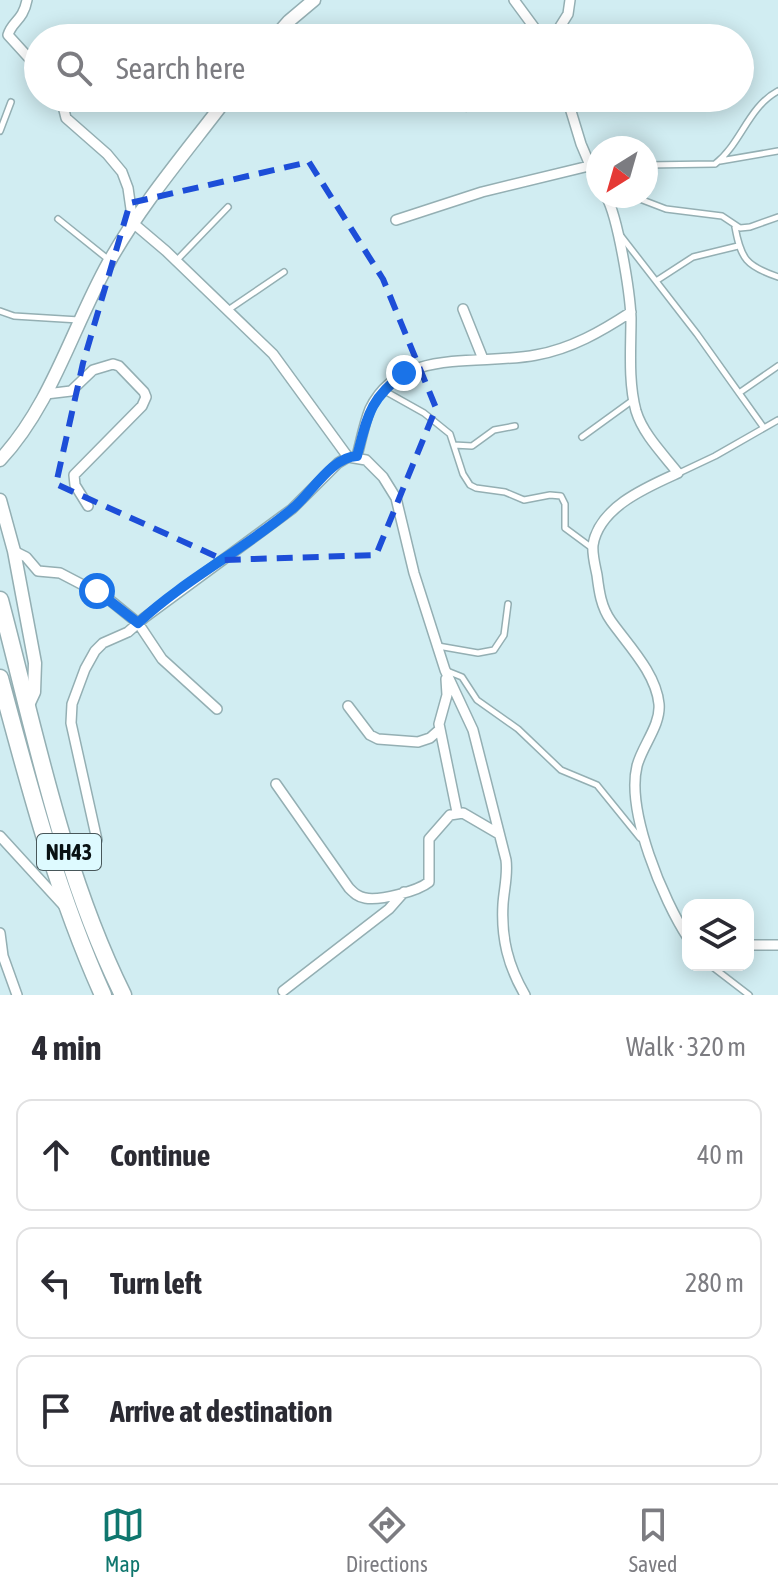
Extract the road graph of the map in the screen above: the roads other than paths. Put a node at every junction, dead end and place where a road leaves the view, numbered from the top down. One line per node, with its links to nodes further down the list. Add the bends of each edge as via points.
1 (27, 0): 8 (street, via 23,15)
2 (314, 0): 5 (street)
3 (514, 0): 6 (street)
4 (570, 0): 7 (street)
5 (286, 24)
6 (532, 24)
7 (562, 24)
8 (4, 33): 9 (street)
9 (24, 53)
10 (778, 91): 18 (lane, via 759,105)
11 (11, 102): 15 (lane)
12 (64, 112): 27 (street, via 122,172)
13 (216, 112): 27 (street)
14 (573, 112): 16 (street)
15 (0, 131)
16 (586, 146)
17 (778, 151): 18 (lane)
18 (719, 161): 19 (lane)
19 (658, 165)
20 (586, 168): 26 (street, via 482,192)
21 (658, 206): 28 (lane, via 717,215)
22 (228, 207): 32 (lane)
23 (612, 208): 29 (street)
24 (778, 217): 28 (lane, via 745,228)
25 (58, 219): 31 (lane)
26 (396, 220)
27 (133, 223): 31 (street); 32 (street)
28 (735, 226): 30 (lane)
29 (617, 232): 35 (lane); 39 (street)
30 (738, 246): 34 (lane, via 744,260); 35 (lane, via 693,257)
31 (110, 260): 40 (street)
32 (176, 260): 37 (street)
33 (284, 272): 37 (lane)
34 (778, 277)
35 (656, 281): 44 (lane)
36 (463, 309): 41 (street)
37 (227, 310): 52 (street, via 273,354)
38 (0, 311): 40 (lane)
39 (631, 312): 41 (street, via 599,333 546,353); 46 (street)
40 (80, 320): 45 (street)
41 (483, 359): 43 (street, via 422,365)
42 (778, 366): 44 (lane)
43 (383, 390): 51 (lane, via 440,424); 52 (street)
44 (739, 393): 49 (lane)
45 (46, 394): 53 (street); 56 (street, via 71,391 93,370 113,364 146,397 74,475)
46 (634, 399): 50 (lane); 54 (street, via 646,432)
47 (778, 420): 49 (lane)
48 (515, 426): 51 (lane, via 494,430 477,445)
49 (764, 428): 54 (lane)
50 (582, 437)
51 (454, 445): 57 (lane, via 465,479 476,488 524,500 561,496 565,528)
52 (352, 456): 61 (street, via 338,463 292,509); 62 (street, via 375,468 396,498)
53 (0, 460)
54 (678, 473): 57 (street, via 610,513 600,524)
55 (0, 500): 58 (street)
56 (88, 506)
57 (593, 549): 76 (street, via 608,617 650,675 660,707 635,782)
58 (14, 551): 61 (street, via 38,571 60,573 102,594); 65 (street, via 36,677)
59 (0, 600): 65 (highway, NH43)
60 (508, 604): 62 (lane, via 504,635 494,650 478,653)
61 (138, 623): 67 (street, via 162,659); 75 (street, via 95,651 72,704 71,723)
62 (437, 646): 63 (street)
63 (445, 670): 69 (street, via 447,695); 73 (street, via 473,730); 76 (lane, via 462,677 477,700 561,770 597,785)
64 (0, 678): 70 (highway, NH43)
65 (28, 705): 78 (highway, NH43)
66 (348, 706): 69 (street, via 378,739 418,742)
67 (217, 709)
68 (0, 711): 70 (street)
69 (439, 730): 72 (street)
70 (15, 735): 79 (highway, NH43)
71 (276, 784): 77 (street, via 355,894 368,899)
72 (457, 812): 73 (street); 77 (street, via 429,839 429,882)
73 (499, 834): 89 (street, via 507,867 504,943)
74 (0, 836): 79 (street)
75 (97, 840)
76 (649, 848): 80 (street, via 664,897)
77 (404, 892): 85 (street)
78 (86, 904): 79 (street); 88 (highway, NH43)
79 (66, 908): 87 (highway, NH43)
80 (682, 928)
81 (0, 933): 86 (street)
82 (754, 945): 83 (street)
83 (778, 945)
84 (718, 971): 90 (lane)
85 (283, 991)
86 (14, 994)
87 (103, 995)
88 (123, 995)
89 (525, 995)
90 (749, 995)

